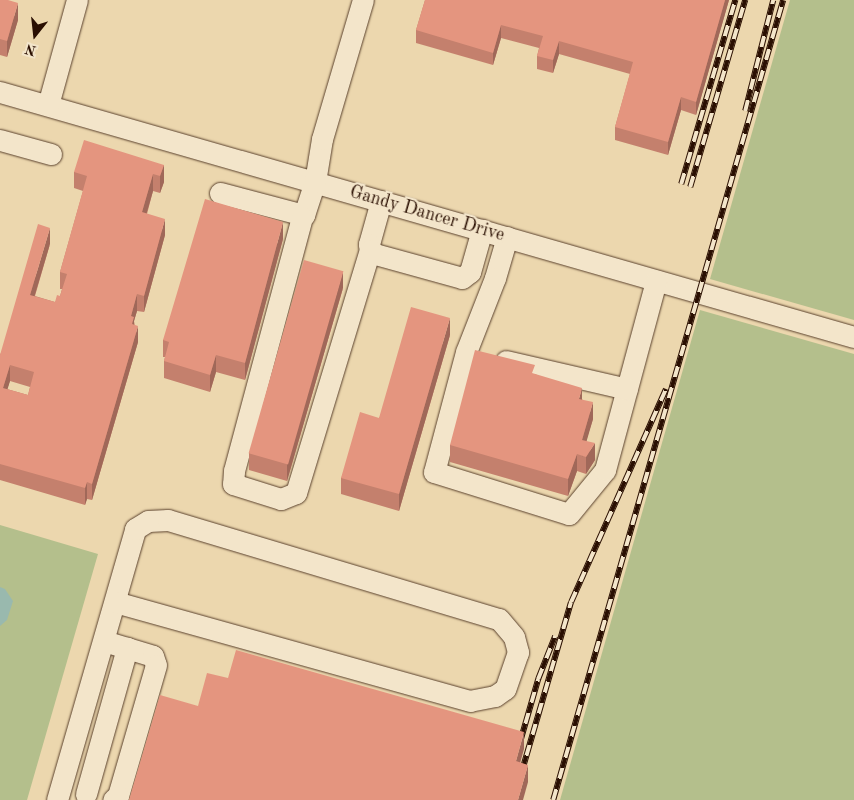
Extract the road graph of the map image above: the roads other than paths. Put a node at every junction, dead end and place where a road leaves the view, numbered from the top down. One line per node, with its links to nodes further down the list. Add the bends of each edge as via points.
1 (77, 0): 4 (street)
2 (363, 0): 7 (street, via 322,139)
3 (0, 92): 4 (street, Gandy Dancer Drive)
4 (48, 105): 7 (street, Gandy Dancer Drive)
5 (0, 140): 6 (street)
6 (52, 154)
7 (315, 182): 9 (street, Gandy Dancer Drive); 10 (street, via 308,210)
8 (220, 193): 10 (street)
9 (381, 201): 11 (street, Gandy Dancer Drive); 13 (street)
10 (302, 217): 13 (street, via 233,484 281,499 296,493)
11 (482, 230): 12 (street, Gandy Dancer Drive); 13 (street, via 470,272 462,278)
12 (507, 237): 14 (street, Gandy Dancer Drive); 16 (street)
13 (370, 250)
14 (656, 281): 15 (street, Gandy Dancer Drive); 17 (street)
15 (854, 337)
16 (466, 352): 17 (street); 17 (street, via 434,472 569,514 605,470)
17 (627, 389)
18 (116, 602): 18 (street, via 470,701 495,696 505,689 518,652 514,637 499,619 168,520 148,521 135,528); 19 (street)
19 (104, 641): 20 (street); 21 (street)
20 (127, 648): 22 (street); 23 (street, via 153,656 156,665 118,796)
21 (59, 794): 22 (street)
22 (96, 797)
23 (113, 800)

